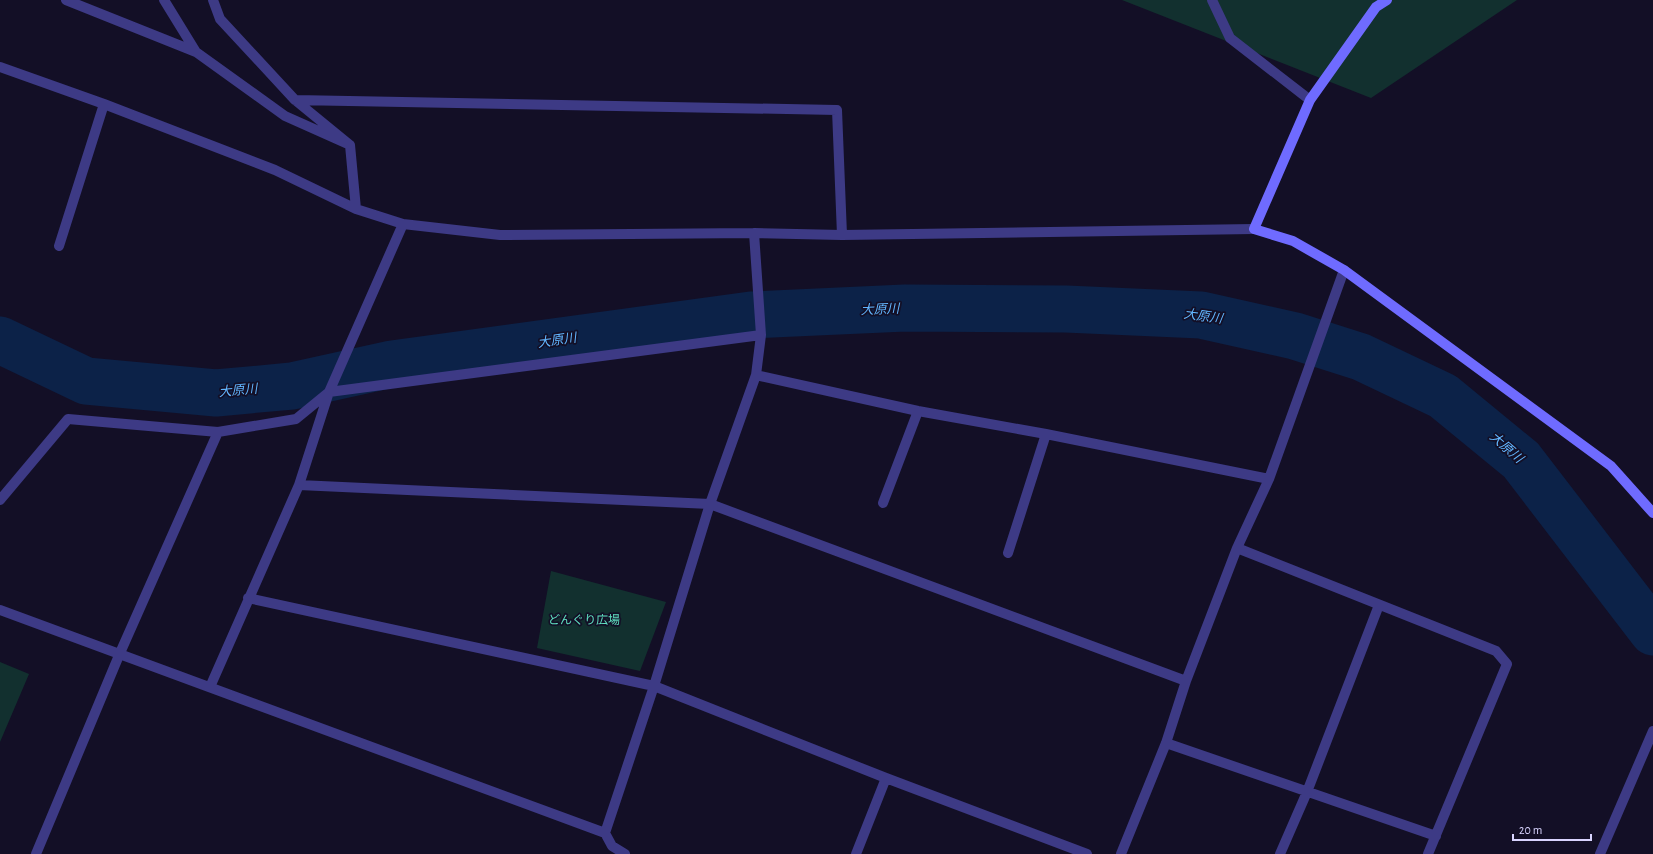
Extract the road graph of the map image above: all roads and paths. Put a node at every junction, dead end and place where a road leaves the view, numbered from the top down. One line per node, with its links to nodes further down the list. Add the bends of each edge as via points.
1 (66, 0): 6 (street)
2 (164, 0): 6 (street)
3 (213, 0): 8 (street, via 220,19)
4 (1212, 0): 9 (street, via 1230,38)
5 (1387, 0): 9 (street, via 1376,7)
6 (196, 52): 11 (street, via 285,116)
7 (0, 66): 10 (street)
8 (295, 100): 11 (street); 16 (street, via 837,110)
9 (1310, 100): 14 (street)
10 (104, 104): 12 (street, via 275,170); 17 (street)
11 (350, 145): 12 (street)
12 (356, 209): 13 (street)
13 (403, 224): 15 (street, via 500,235); 21 (street)
14 (1254, 229): 16 (street); 18 (street, via 1293,241)
15 (754, 233): 16 (street); 19 (street)
16 (842, 235)
17 (59, 246)
18 (1344, 270): 25 (street); 30 (street, via 1611,466)
19 (761, 335): 20 (street); 21 (street)
20 (756, 375): 22 (street); 29 (street)
21 (328, 392): 23 (street, via 296,419); 26 (street)
22 (918, 411): 24 (street); 28 (street)
23 (218, 432): 27 (street, via 68,419); 36 (street)
24 (1046, 434): 25 (street); 32 (street)
25 (1269, 479): 31 (street)
26 (299, 485): 29 (street); 33 (street)
27 (0, 500)
28 (883, 503)
29 (710, 504): 37 (street); 38 (street)
30 (1653, 513)
31 (1237, 548): 34 (street); 37 (street)
32 (1008, 553)
33 (248, 598): 38 (street); 39 (street)
34 (1379, 605): 43 (street); 45 (street, via 1496,651 1507,664)
35 (0, 610): 36 (street)
36 (120, 653): 39 (street); 46 (street)
37 (1186, 681): 41 (street)
38 (654, 686): 42 (street); 44 (street)
39 (210, 687): 44 (street)
40 (1653, 731): 53 (street)
41 (1166, 743): 43 (street); 50 (street)
42 (886, 778): 48 (street); 49 (street)
43 (1307, 792): 45 (street); 51 (street)
44 (605, 833): 47 (street, via 612,846)
45 (1436, 836): 52 (street)
46 (36, 854)
47 (625, 854)
48 (856, 854)
49 (1087, 854)
50 (1121, 854)
51 (1280, 854)
52 (1428, 854)
53 (1600, 854)

